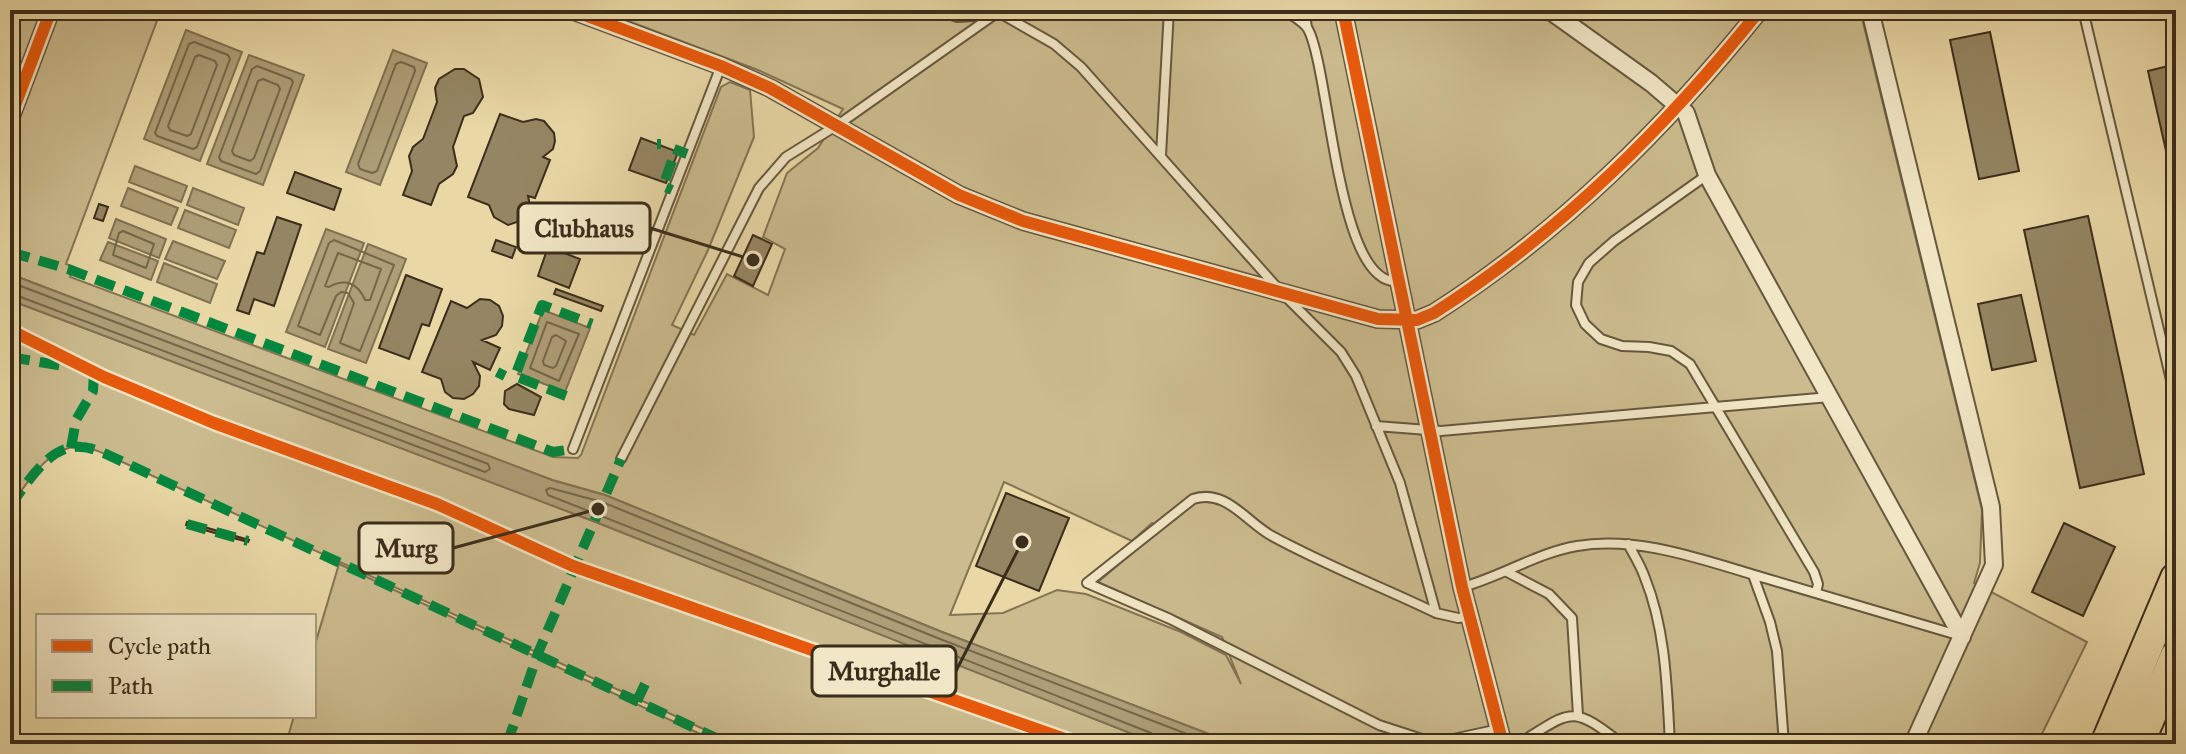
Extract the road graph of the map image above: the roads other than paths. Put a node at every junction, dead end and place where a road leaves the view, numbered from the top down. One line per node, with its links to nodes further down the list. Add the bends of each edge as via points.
1 (51, 10): 16 (street)
2 (571, 10): 14 (street)
3 (949, 10): 12 (street)
4 (1169, 10): 18 (lane)
5 (1284, 10): 13 (lane)
6 (1304, 10): 13 (lane)
7 (1343, 10): 20 (street)
8 (1549, 10): 15 (street)
9 (1760, 10): 15 (street)
10 (1870, 10): 38 (street, via 1991,507 1994,565)
11 (2083, 10): 24 (lane)
12 (1002, 11): 17 (lane); 18 (lane, via 1081,67)
13 (1307, 28): 20 (lane, via 1343,194 1358,239 1379,278)
14 (721, 66): 17 (street); 28 (lane)
15 (1679, 106): 19 (street); 22 (street, via 1552,229 1446,305)
16 (10, 119)
17 (839, 124): 21 (street, via 959,195 1023,221); 29 (lane, via 786,157 759,188)
18 (1161, 156): 21 (lane)
19 (1707, 175): 23 (street); 25 (lane, via 1589,263 1578,282 1576,305 1585,324 1601,339 1671,351 1690,364)
20 (1398, 281): 22 (street)
21 (1282, 293): 22 (street, via 1378,319); 26 (lane, via 1341,352)
22 (1407, 320): 27 (street)
23 (1831, 397): 25 (lane); 38 (street)
24 (2176, 401)
25 (1716, 407): 27 (lane); 35 (lane, via 1814,572)
26 (1376, 426): 27 (lane); 36 (lane, via 1409,509)
27 (1430, 431): 34 (street)
28 (573, 449)
29 (621, 459)
30 (1628, 544): 31 (lane, via 1578,546); 32 (lane); 44 (lane, via 1645,577 1658,624)
31 (1507, 572): 34 (lane); 40 (lane, via 1549,594 1572,618)
32 (1753, 575): 35 (lane); 45 (lane, via 1777,651)
33 (2176, 578): 47 (highway)
34 (1462, 587): 37 (street)
35 (1816, 593): 38 (lane)
36 (1436, 613): 37 (lane); 41 (lane, via 1270,535 1221,499 1206,495 1193,499 1087,583 1379,725 1425,740)
37 (1469, 617): 41 (street)
38 (1962, 637): 46 (street)
39 (2176, 656): 48 (highway)
40 (1578, 715): 42 (lane, via 1560,718); 43 (lane)
41 (1501, 737)
42 (1518, 744)
43 (1622, 744)
44 (1670, 744)
45 (1784, 744)
46 (1913, 744)
47 (2106, 744)
48 (2138, 744)

